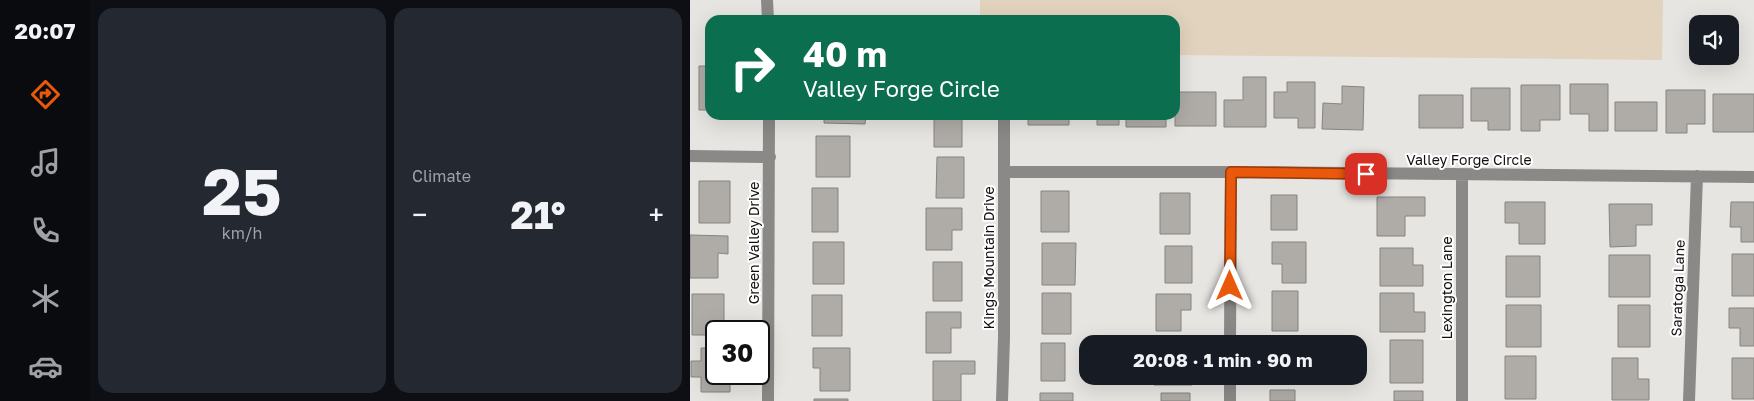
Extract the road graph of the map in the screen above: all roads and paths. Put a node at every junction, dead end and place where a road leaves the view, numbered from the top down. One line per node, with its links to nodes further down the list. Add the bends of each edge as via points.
1 (768, 0): 2 (street)
2 (768, 15)
3 (769, 120): 6 (street, Green Valley Drive)
4 (1004, 120): 7 (street, Kings Mountain Drive)
5 (690, 156): 6 (street)
6 (770, 157): 14 (street, Green Valley Drive)
7 (1004, 172): 8 (street, Valley Forge Circle); 15 (street, Kings Mountain Drive)
8 (1231, 172): 9 (street, Valley Forge Circle); 12 (street)
9 (1462, 175): 10 (street, Valley Forge Circle); 17 (street, Lexington Lane)
10 (1697, 176): 11 (street, Valley Forge Circle); 18 (street, Saratoga Lane)
11 (1754, 177)
12 (1230, 335)
13 (1230, 385): 16 (street)
14 (768, 401)
15 (1002, 401)
16 (1230, 401)
17 (1462, 401)
18 (1689, 401)

